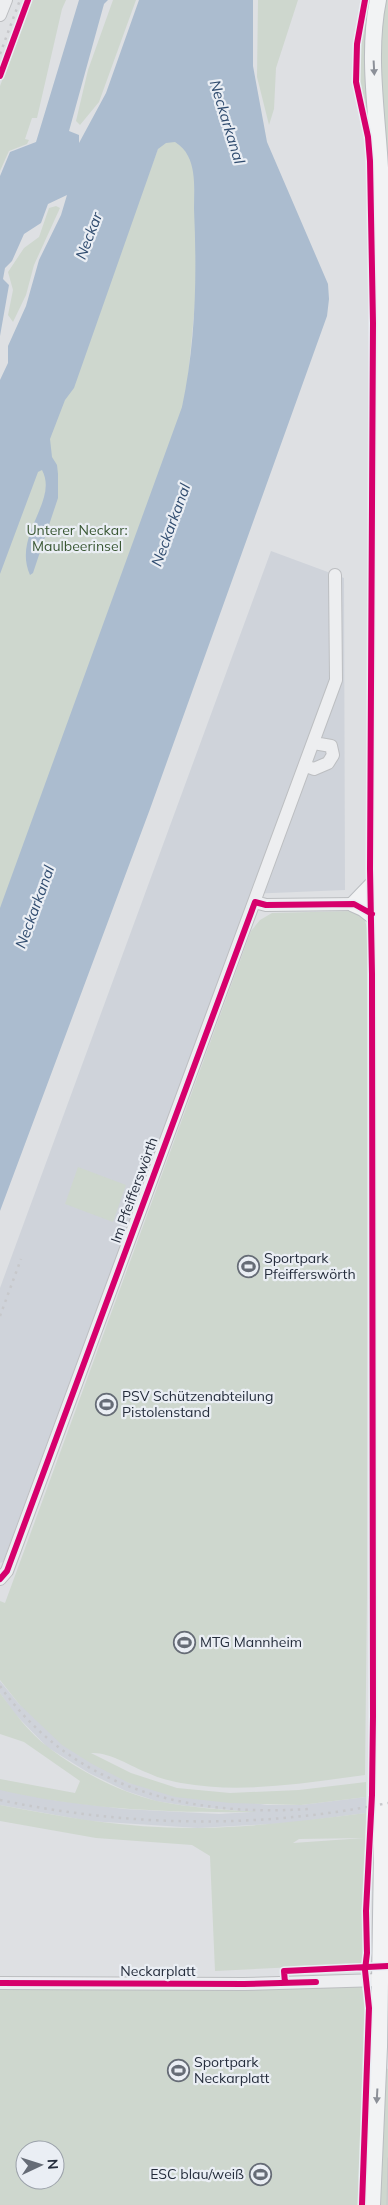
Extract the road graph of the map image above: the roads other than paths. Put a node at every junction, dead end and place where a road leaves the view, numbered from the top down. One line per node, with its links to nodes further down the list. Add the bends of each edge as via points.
1 (6, 0): 3 (street)
2 (378, 0): 7 (main road, one-way to 7, via 373,46 380,168)
3 (0, 15)
4 (335, 575): 5 (street, Im Pfeifferswörth, via 336,680)
5 (314, 743): 6 (street, Im Pfeifferswörth); 6 (street, via 331,746 333,755 328,763 314,769)
6 (306, 766): 9 (street, Im Pfeifferswörth)
7 (385, 774): 8 (main road)
8 (381, 876): 10 (main road); 11 (main road)
9 (255, 902): 10 (street, via 266,905); 14 (street, Im Pfeifferswörth, via 7,1571)
10 (354, 904): 11 (main road)
11 (381, 922): 12 (main road)
12 (385, 971): 13 (main road)
13 (385, 1108): 15 (main road)
14 (0, 1579)
15 (385, 1867): 17 (main road)
16 (0, 1984): 17 (street, Neckarplatt)
17 (380, 1986): 18 (main road)
18 (378, 2047): 19 (main road); 20 (main road, one-way to 20)
19 (388, 2062)
20 (372, 2205)

